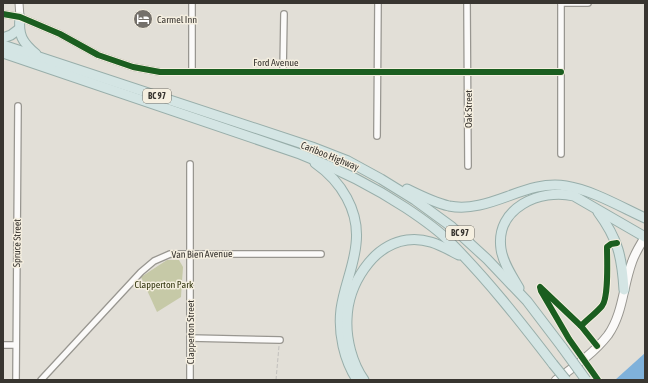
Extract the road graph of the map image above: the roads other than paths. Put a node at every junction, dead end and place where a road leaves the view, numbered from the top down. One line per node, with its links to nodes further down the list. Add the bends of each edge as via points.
1 (20, 3): 9 (street)
2 (192, 3): 15 (street)
3 (378, 3): 17 (street)
4 (467, 3): 18 (street, Oak Street)
5 (561, 3): 6 (street); 19 (street)
6 (588, 3)
7 (3, 14): 9 (street, Ford Avenue)
8 (284, 14): 16 (street)
9 (20, 17): 10 (highway); 15 (street, Ford Avenue, via 60,34 98,55 134,67 160,72)
10 (19, 29): 11 (highway); 14 (highway, via 26,44)
11 (3, 38)
12 (3, 45): 14 (highway, Cariboo Highway / BC 97)
13 (3, 53): 22 (highway, Cariboo Highway / BC 97)
14 (39, 56): 26 (highway, Cariboo Highway / BC 97, via 312,147)
15 (192, 72): 16 (street, Ford Avenue)
16 (283, 72): 17 (street, Ford Avenue)
17 (378, 72): 18 (street, Ford Avenue); 21 (street)
18 (468, 72): 19 (street, Ford Avenue); 25 (street, Oak Street)
19 (561, 72): 23 (street)
20 (18, 106): 40 (street, Spruce Street)
21 (377, 136)
22 (300, 154): 34 (highway, Cariboo Highway / BC 97, via 377,189 422,219 448,240); 44 (highway, via 331,176 348,200 353,215 356,244 343,294 340,329 342,344)
23 (561, 154)
24 (190, 164): 32 (street, Clapperton Street)
25 (468, 166)
26 (381, 178): 28 (highway, via 449,206 472,207 528,190 546,186 565,186 590,193); 36 (highway, Cariboo Highway / BC 97, via 452,227 487,259)
27 (595, 208): 31 (highway); 35 (highway, via 609,226 617,243); 36 (highway, via 563,193 543,195 521,205 506,220 502,229 501,249 504,261)
28 (629, 211): 29 (highway); 30 (highway)
29 (645, 211)
30 (645, 218)
31 (645, 237): 35 (main road, via 632,262)
32 (190, 253): 33 (street, Van Bien Avenue); 37 (street, Clapperton Street); 42 (street, Van Bien Avenue, via 170,254 154,261 141,272)
33 (321, 254)
34 (464, 258): 45 (highway, via 434,243 408,240 388,246 366,267 350,299 347,317 349,343); 47 (highway, Cariboo Highway / BC 97, bridge, via 480,272)
35 (624, 290): 46 (main road, via 619,313 608,335)
36 (527, 302): 48 (highway, Cariboo Highway / BC 97, bridge)
37 (190, 338): 38 (street); 43 (street, Clapperton Street)
38 (280, 340)
39 (3, 345): 40 (street)
40 (16, 345): 41 (street, Spruce Street)
41 (16, 380)
42 (41, 380)
43 (190, 380)
44 (357, 380)
45 (364, 380)
46 (556, 380)
47 (566, 380)
48 (586, 380)

